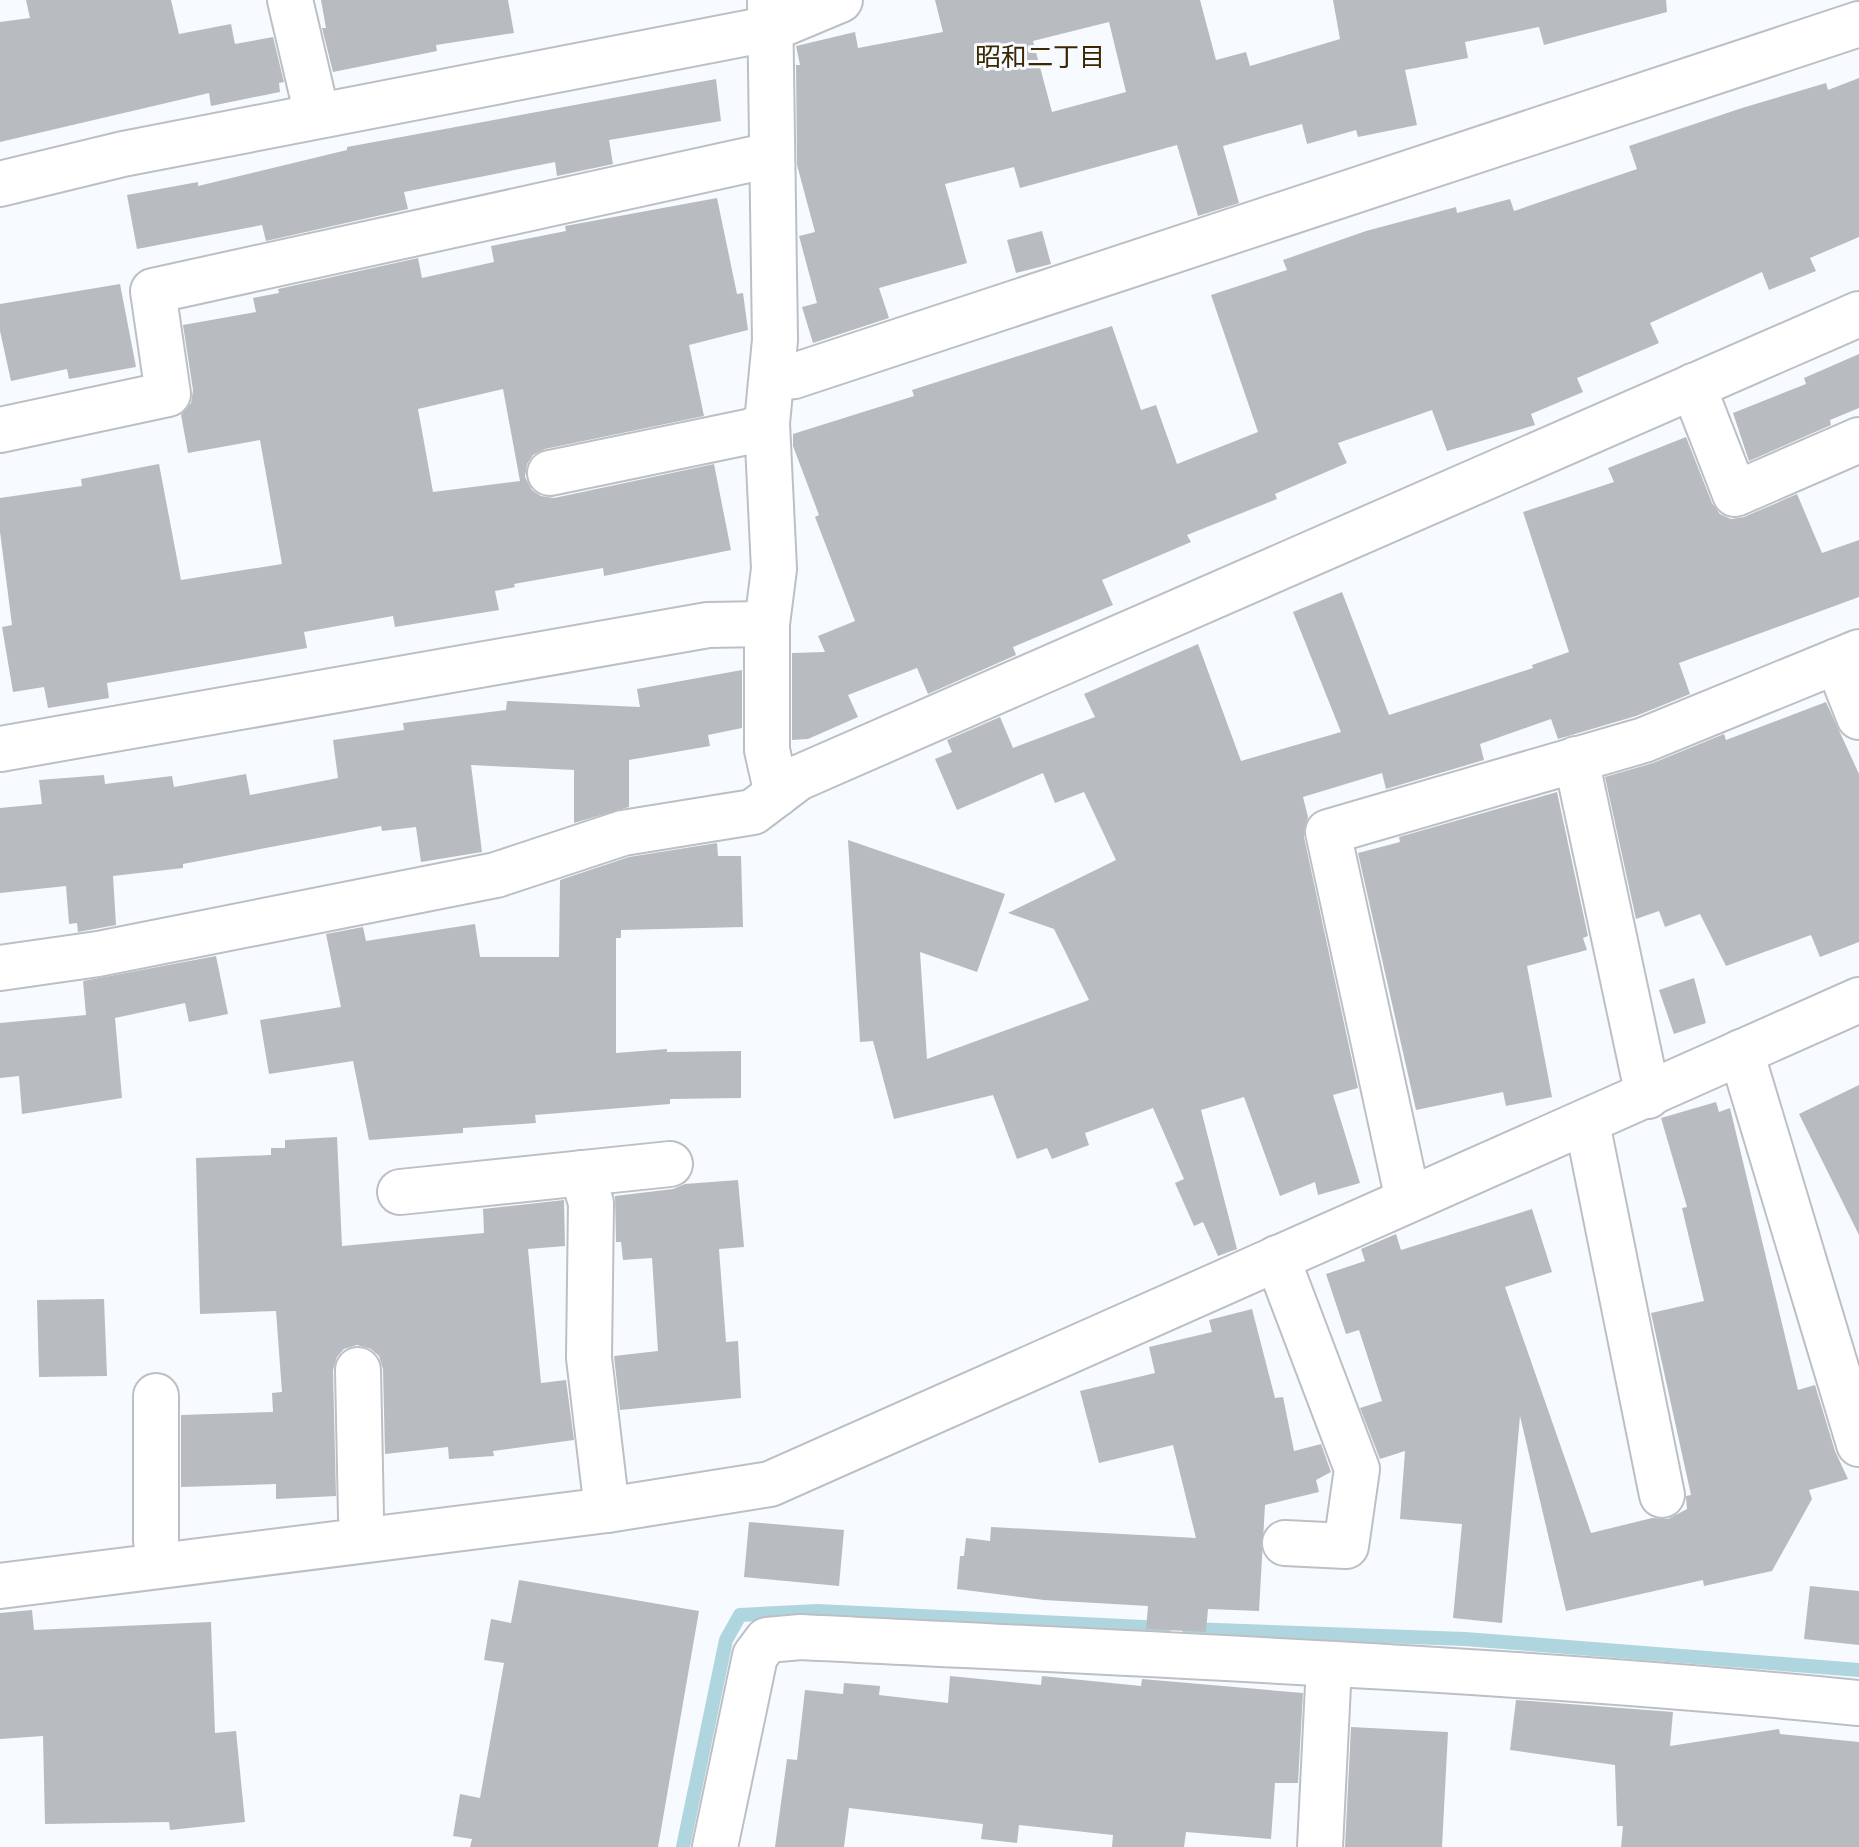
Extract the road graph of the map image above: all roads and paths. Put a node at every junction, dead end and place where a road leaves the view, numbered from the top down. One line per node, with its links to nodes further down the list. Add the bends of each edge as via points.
1 (290, 0): 5 (street)
2 (840, 0): 3 (street)
3 (771, 14): 5 (street); 6 (street)
4 (1859, 24): 9 (street, via 794,376)
5 (317, 115): 7 (street)
6 (771, 155): 9 (street); 12 (street, via 153,291 168,394)
7 (0, 184)
8 (1859, 314): 10 (street)
9 (774, 378): 11 (street)
10 (1693, 386): 13 (street, via 1735,494); 20 (street, via 798,778)
11 (767, 423): 14 (street, via 752,431); 15 (street, via 774,569)
12 (0, 430)
13 (1859, 440)
14 (550, 473)
15 (767, 624): 18 (street, via 708,625); 20 (street, via 767,750)
16 (1848, 656): 17 (street); 19 (street, via 1644,740)
17 (1859, 717)
18 (0, 749)
19 (1576, 759): 24 (street); 29 (street, via 1328,832)
20 (777, 794): 21 (street, via 753,812 623,833 496,875 98,954)
21 (0, 968)
22 (1859, 1000): 23 (street)
23 (1741, 1052): 24 (street); 33 (street)
24 (1648, 1096): 25 (street)
25 (1587, 1123): 29 (street); 34 (street)
26 (670, 1164): 27 (street)
27 (582, 1173): 28 (street); 35 (street, via 591,1203 589,1358)
28 (400, 1192)
29 (1408, 1200): 30 (street)
30 (1277, 1258): 35 (street, via 770,1484); 38 (street, via 1357,1469 1346,1546)
31 (358, 1370): 36 (street)
32 (156, 1396): 37 (street)
33 (1859, 1444)
34 (1662, 1495)
35 (607, 1510): 39 (street)
36 (361, 1517)
37 (156, 1541)
38 (1285, 1543)
39 (0, 1586)
40 (1329, 1665): 41 (street, via 1677,1684); 42 (street, via 801,1637 767,1640 755,1656); 43 (street)
41 (1859, 1703)
42 (715, 1847)
43 (1320, 1847)

